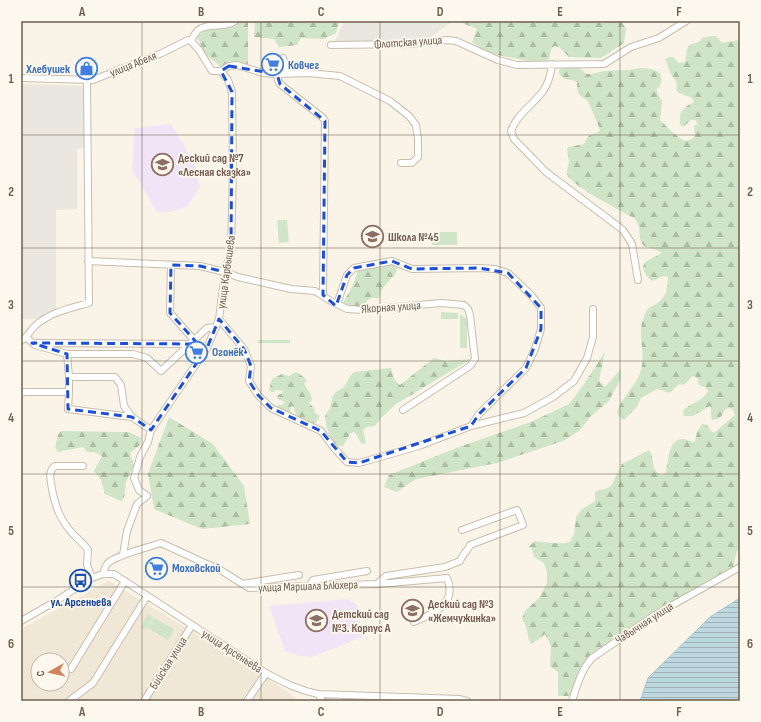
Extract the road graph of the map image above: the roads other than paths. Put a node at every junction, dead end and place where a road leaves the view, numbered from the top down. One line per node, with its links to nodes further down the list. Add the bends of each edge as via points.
1 (235, 21): 3 (street, улица Абеля, via 200,29)
2 (686, 21): 6 (street, Флотская улица, via 659,38 631,47 604,64)
3 (191, 41): 7 (street, via 212,71); 11 (street, улица Абеля, via 188,40 93,80)
4 (331, 45): 6 (street, Флотская улица, via 411,44 447,40 456,41 508,63)
5 (283, 58): 8 (street)
6 (552, 64): 16 (street, via 544,90 513,123 511,131 514,139 546,172 623,230 632,244)
7 (222, 71): 9 (street, via 229,66 237,65 263,73); 15 (street, улица Карбышева, via 232,92 231,249)
8 (286, 73): 9 (street); 12 (street, via 340,76 396,105 416,125 418,139 418,157 412,163)
9 (277, 74): 17 (street, via 280,84 325,121)
10 (21, 78): 11 (street, улица Абеля)
11 (87, 80): 13 (street)
12 (401, 163)
13 (88, 261): 14 (street, Якорная улица); 22 (street, via 89,303 60,311 35,326)
14 (171, 265): 15 (street, Якорная улица, via 200,266); 23 (street, via 170,312)
15 (225, 272): 17 (street, Якорная улица, via 238,278 291,289 315,291); 20 (street, улица Карбышева)
16 (638, 280)
17 (323, 296): 18 (street, Якорная улица)
18 (337, 304): 29 (street, Якорная улица, via 348,309 364,310 441,303 464,305 468,309 475,359 470,366); 31 (street, via 347,275 354,268 392,261 412,269 479,268 508,273 532,296 540,308 541,330 526,368 479,414)
19 (593, 309): 31 (street, via 593,337 587,358 574,381 553,397 524,413)
20 (219, 319): 21 (street, улица Карбышева); 31 (street, via 244,349 251,366 249,381 258,395 271,408 321,431 347,462 359,463 419,446)
21 (216, 327): 23 (street, via 207,328); 32 (street, улица Карбышева, via 207,348)
22 (24, 340): 24 (street)
23 (191, 342): 24 (street); 25 (street, via 161,371 147,358 133,354)
24 (32, 343): 25 (street)
25 (67, 354): 26 (street)
26 (69, 377): 27 (street); 30 (street, via 115,377 121,385 124,406)
27 (69, 392): 28 (street); 30 (street, via 68,409)
28 (21, 394)
29 (403, 410)
30 (132, 417): 32 (street)
31 (471, 426)
32 (151, 430): 35 (street, улица Карбышева, via 134,478 139,490 147,496 137,504 127,531)
33 (83, 466): 40 (street, via 55,466 51,470 51,479 56,509 61,519 88,550 87,565)
34 (462, 530): 43 (street, via 517,510 523,524 470,545 462,554 460,562 445,567 386,576)
35 (124, 555): 38 (street, улица Маршала Блюхера, via 109,561); 42 (street, улица Маршала Блюхера, via 161,543 222,571)
36 (740, 566): 57 (street, Чавычная улица, via 655,615 592,658 579,680)
37 (367, 571): 44 (street, via 313,580)
38 (103, 574): 40 (street); 41 (street, улица Арсеньева, via 114,574)
39 (299, 575): 42 (street)
40 (92, 578): 46 (street)
41 (125, 581): 45 (street, улица Арсеньева); 49 (street)
42 (242, 584): 44 (street, улица Маршала Блюхера, via 249,588)
43 (377, 584): 44 (street, улица Маршала Блюхера); 47 (street, улица Маршала Блюхера, via 447,578 449,594 443,606 431,615)
44 (308, 587)
45 (147, 596): 48 (street, улица Арсеньева); 52 (street, via 93,684)
46 (21, 621)
47 (414, 622)
48 (192, 625): 50 (street, улица Арсеньева); 53 (street, Бийская улица)
49 (71, 669)
50 (266, 673): 51 (street, улица Арсеньева, via 288,685); 54 (street)
51 (318, 694): 55 (street); 56 (street, улица Арсеньева)
52 (69, 701)
53 (144, 701)
54 (247, 701)
55 (322, 701)
56 (467, 701)
57 (572, 701)

